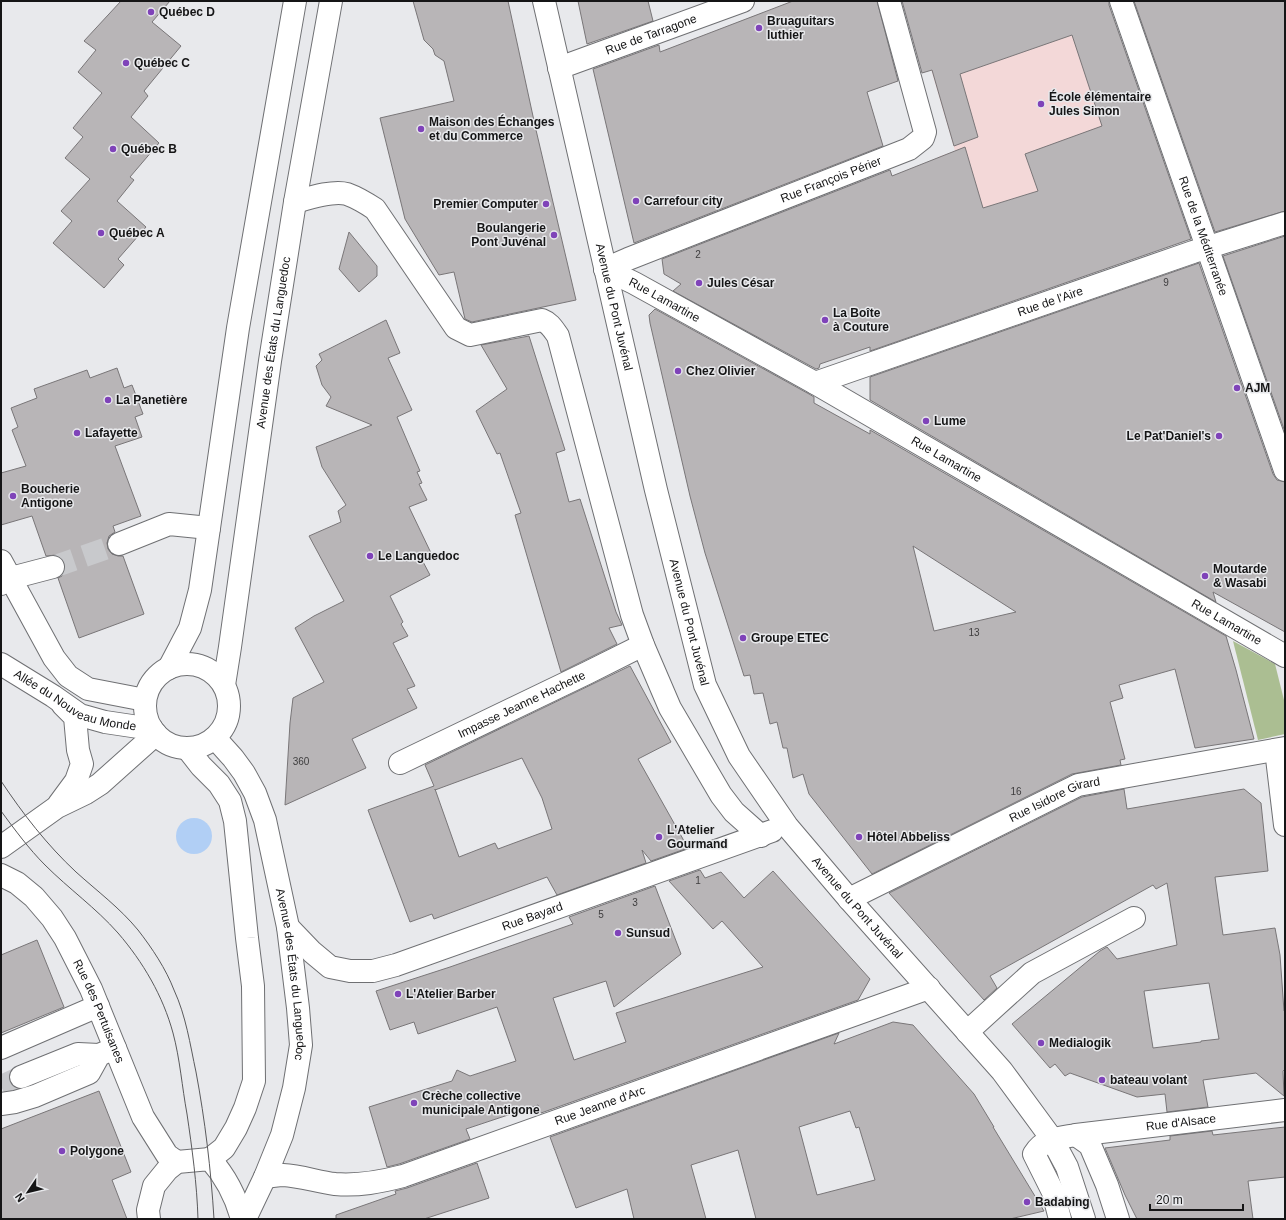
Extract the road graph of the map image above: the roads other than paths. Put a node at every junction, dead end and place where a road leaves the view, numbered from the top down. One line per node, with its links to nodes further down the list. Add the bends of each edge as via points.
1 (294, 1): 14 (street, via 238,328)
2 (332, 1): 8 (street, Avenue des États du Languedoc)
3 (544, 1): 7 (street, Avenue du Pont Juvénal)
4 (742, 1): 7 (street, Rue de Tarragone)
5 (889, 1): 11 (street, Rue François Périer, via 925,132 917,144)
6 (1121, 1): 10 (street, Rue de la Méditerranée)
7 (559, 68): 11 (street, Avenue du Pont Juvénal)
8 (295, 202): 18 (street, via 330,194 346,194 375,209 456,328 470,335 542,320 548,322 558,336 632,615); 22 (street, Avenue des États du Languedoc)
9 (1285, 223): 10 (street, Rue de l'Aire)
10 (1208, 248): 12 (street, Rue de l'Aire); 13 (street, Rue de la Méditerranée)
11 (605, 269): 12 (street, Rue Lamartine); 32 (street, Avenue du Pont Juvénal, via 656,490 705,685 739,756)
12 (816, 383): 19 (street, Rue Lamartine)
13 (1285, 470)
14 (209, 528): 15 (street, via 169,524); 21 (street, via 200,590 190,628)
15 (119, 544)
16 (53, 567): 17 (street)
17 (4, 574): 24 (street, Allée du Nouveau Monde, via 54,658 68,676 88,689)
18 (643, 645): 29 (street, Impasse Jeanne Hachette); 33 (street, via 670,708 721,795 734,812)
19 (1285, 656)
20 (1, 664): 23 (street, Allée du Nouveau Monde)
21 (169, 668): 22 (street, via 181,664 194,664 216,675); 24 (street, via 153,681)
22 (224, 685): 26 (street, via 229,699 229,713)
23 (53, 696): 25 (street, Allée du Nouveau Monde, via 80,714); 30 (street, via 75,717 82,764 76,781)
24 (145, 700): 25 (street, via 147,720)
25 (154, 732): 27 (street, via 165,742); 30 (street, via 100,784)
26 (215, 738): 27 (street, via 198,747); 38 (street, Avenue des États du Languedoc, via 244,773 255,793 265,820)
27 (187, 748): 49 (street, via 220,784 230,801 235,821 253,986 254,1081 236,1128 224,1148)
28 (1280, 749): 31 (street); 36 (street, Rue Isidore Girard, via 1078,785)
29 (400, 763)
30 (57, 807): 34 (street)
31 (1285, 825)
32 (788, 826): 33 (street, Rue Bayard); 36 (street, Avenue du Pont Juvénal)
33 (761, 836): 38 (street, Rue Bayard, via 373,972 330,967)
34 (1, 847)
35 (1, 875): 40 (street, Rue des Pertuisanes, via 17,883 34,897 52,918 65,938)
36 (849, 899): 39 (street, Avenue du Pont Juvénal)
37 (1134, 918): 41 (street, via 1032,973)
38 (288, 927): 51 (street, Avenue des États du Languedoc, via 301,1045 294,1088 282,1135)
39 (929, 988): 41 (street, Avenue du Pont Juvénal); 51 (street, Rue Jeanne d'Arc, via 403,1176 351,1185 292,1176)
40 (98, 1006): 42 (street); 43 (street, Rue des Pertuisanes)
41 (967, 1032): 48 (street, Avenue du Pont Juvénal, via 1002,1071)
42 (1, 1048)
43 (107, 1051): 44 (street, via 78,1054); 45 (street, via 89,1073 35,1096); 50 (street, Rue des Pertuisanes, via 143,1117 167,1155)
44 (21, 1077)
45 (1, 1104)
46 (1285, 1110): 47 (street, Rue d'Alsace)
47 (1076, 1135): 48 (street); 56 (street, via 1090,1145)
48 (1052, 1139): 54 (street, via 1039,1146 1034,1154 1053,1192); 55 (street, Avenue du Pont Juvénal, via 1067,1167)
49 (210, 1160): 50 (street); 53 (street, via 228,1184)
50 (177, 1162): 52 (street, via 154,1186 148,1210)
51 (264, 1177): 53 (street, Avenue des États du Languedoc)
52 (149, 1219)
53 (243, 1219)
54 (1060, 1219)
55 (1084, 1219)
56 (1118, 1219)

